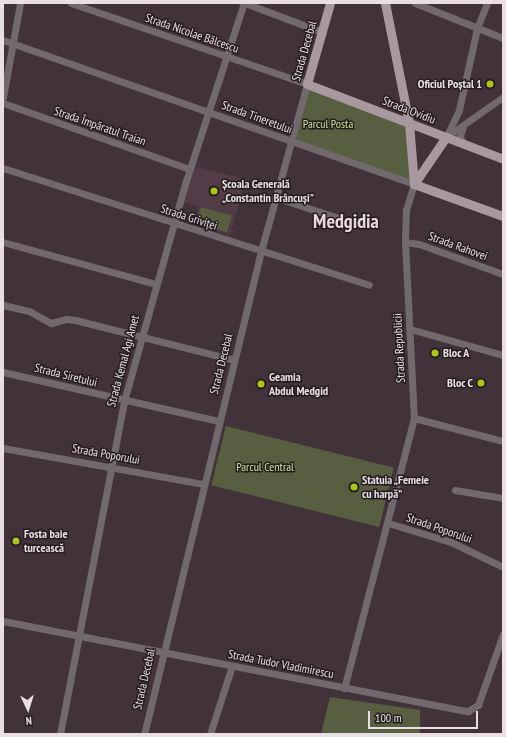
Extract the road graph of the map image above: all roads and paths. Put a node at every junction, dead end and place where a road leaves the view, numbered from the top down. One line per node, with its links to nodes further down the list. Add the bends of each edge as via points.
1 (20, 3): 12 (street)
2 (71, 3): 13 (street, Strada Nicolae Bălcescu)
3 (245, 3): 9 (street); 13 (street, Strada Kemal Agi Amet)
4 (330, 3): 9 (main road, Strada Decebal)
5 (385, 3): 19 (main road, Strada Republicii)
6 (415, 3): 8 (street)
7 (487, 3): 8 (street)
8 (477, 28): 10 (street); 21 (street, via 459,110)
9 (322, 32): 14 (main road, Strada Decebal)
10 (503, 38)
11 (3, 40): 12 (street, Strada Tineretului)
12 (13, 44): 15 (street); 18 (street, Strada Tineretului)
13 (227, 57): 14 (street, Strada Nicolae Bălcescu); 18 (street, Strada Kemal Agi Amet)
14 (306, 84): 19 (main road, Strada Ovidiu); 22 (street, Strada Decebal)
15 (3, 97)
16 (502, 99): 20 (street)
17 (3, 103): 26 (street, Strada Împăratul Traian)
18 (208, 112): 22 (street, Strada Tineretului); 26 (street, Strada Kemal Agi Amet)
19 (410, 124): 21 (main road, Strada Ovidiu); 27 (main road, Strada Republicii)
20 (463, 126): 21 (street); 23 (street, via 460,136)
21 (446, 137): 23 (main road, Strada Ovidiu); 27 (main road)
22 (290, 142): 27 (street, Strada Tineretului); 28 (street, Strada Decebal)
23 (463, 144): 24 (main road, Strada Ovidiu)
24 (503, 159)
25 (3, 168): 31 (street, Strada Griviței)
26 (189, 169): 31 (street, Strada Kemal Agi Amet)
27 (414, 184): 29 (main road, Strada Tineretului); 33 (street, Strada Republicii, via 406,210)
28 (275, 197): 30 (street); 34 (street, Strada Decebal)
29 (503, 216)
30 (338, 218)
31 (172, 224): 34 (street, Strada Griviței); 36 (street, Strada Kemal Agi Amet)
32 (3, 242): 36 (street)
33 (405, 242): 35 (street, Strada Rahovei, via 419,244); 39 (street, Strada Republicii)
34 (261, 251): 37 (street, Strada Griviței); 42 (street, Strada Decebal)
35 (503, 274)
36 (156, 284): 40 (street, Strada Kemal Agi Amet)
37 (369, 285)
38 (3, 305): 40 (street, via 33,313 51,323 70,319)
39 (410, 329): 41 (street); 45 (street, Strada Republicii)
40 (141, 335): 42 (street); 44 (street, Strada Kemal Agi Amet)
41 (503, 355)
42 (234, 360): 46 (street, Strada Decebal)
43 (3, 372): 44 (street, Strada Siretului)
44 (124, 401): 46 (street, Strada Siretului); 49 (street, Strada Kemal Agi Amet)
45 (414, 418): 47 (street); 53 (street, Strada Republicii)
46 (219, 421): 50 (street, Strada Decebal)
47 (503, 442)
48 (3, 448): 49 (street, Strada Poporului)
49 (110, 466): 50 (street, Strada Poporului); 57 (street, Strada Kemal Agi Amet)
50 (204, 484): 58 (street, Strada Decebal)
51 (455, 490): 52 (street)
52 (503, 498)
53 (388, 523): 54 (street, Strada Poporului, via 452,542); 60 (street, Strada Republicii)
54 (503, 567)
55 (3, 621): 57 (street, Strada Tudor Vladimirescu)
56 (503, 634): 60 (street, Strada Tudor Vladimirescu, via 474,710)
57 (78, 636): 58 (street, Strada Tudor Vladimirescu); 61 (street, Strada Kemal Agi Amet)
58 (163, 651): 59 (street, Strada Tudor Vladimirescu); 62 (street, Strada Decebal)
59 (232, 666): 60 (street, Strada Tudor Vladimirescu); 63 (street)
60 (344, 688)
61 (60, 734)
62 (144, 734)
63 (210, 734)

